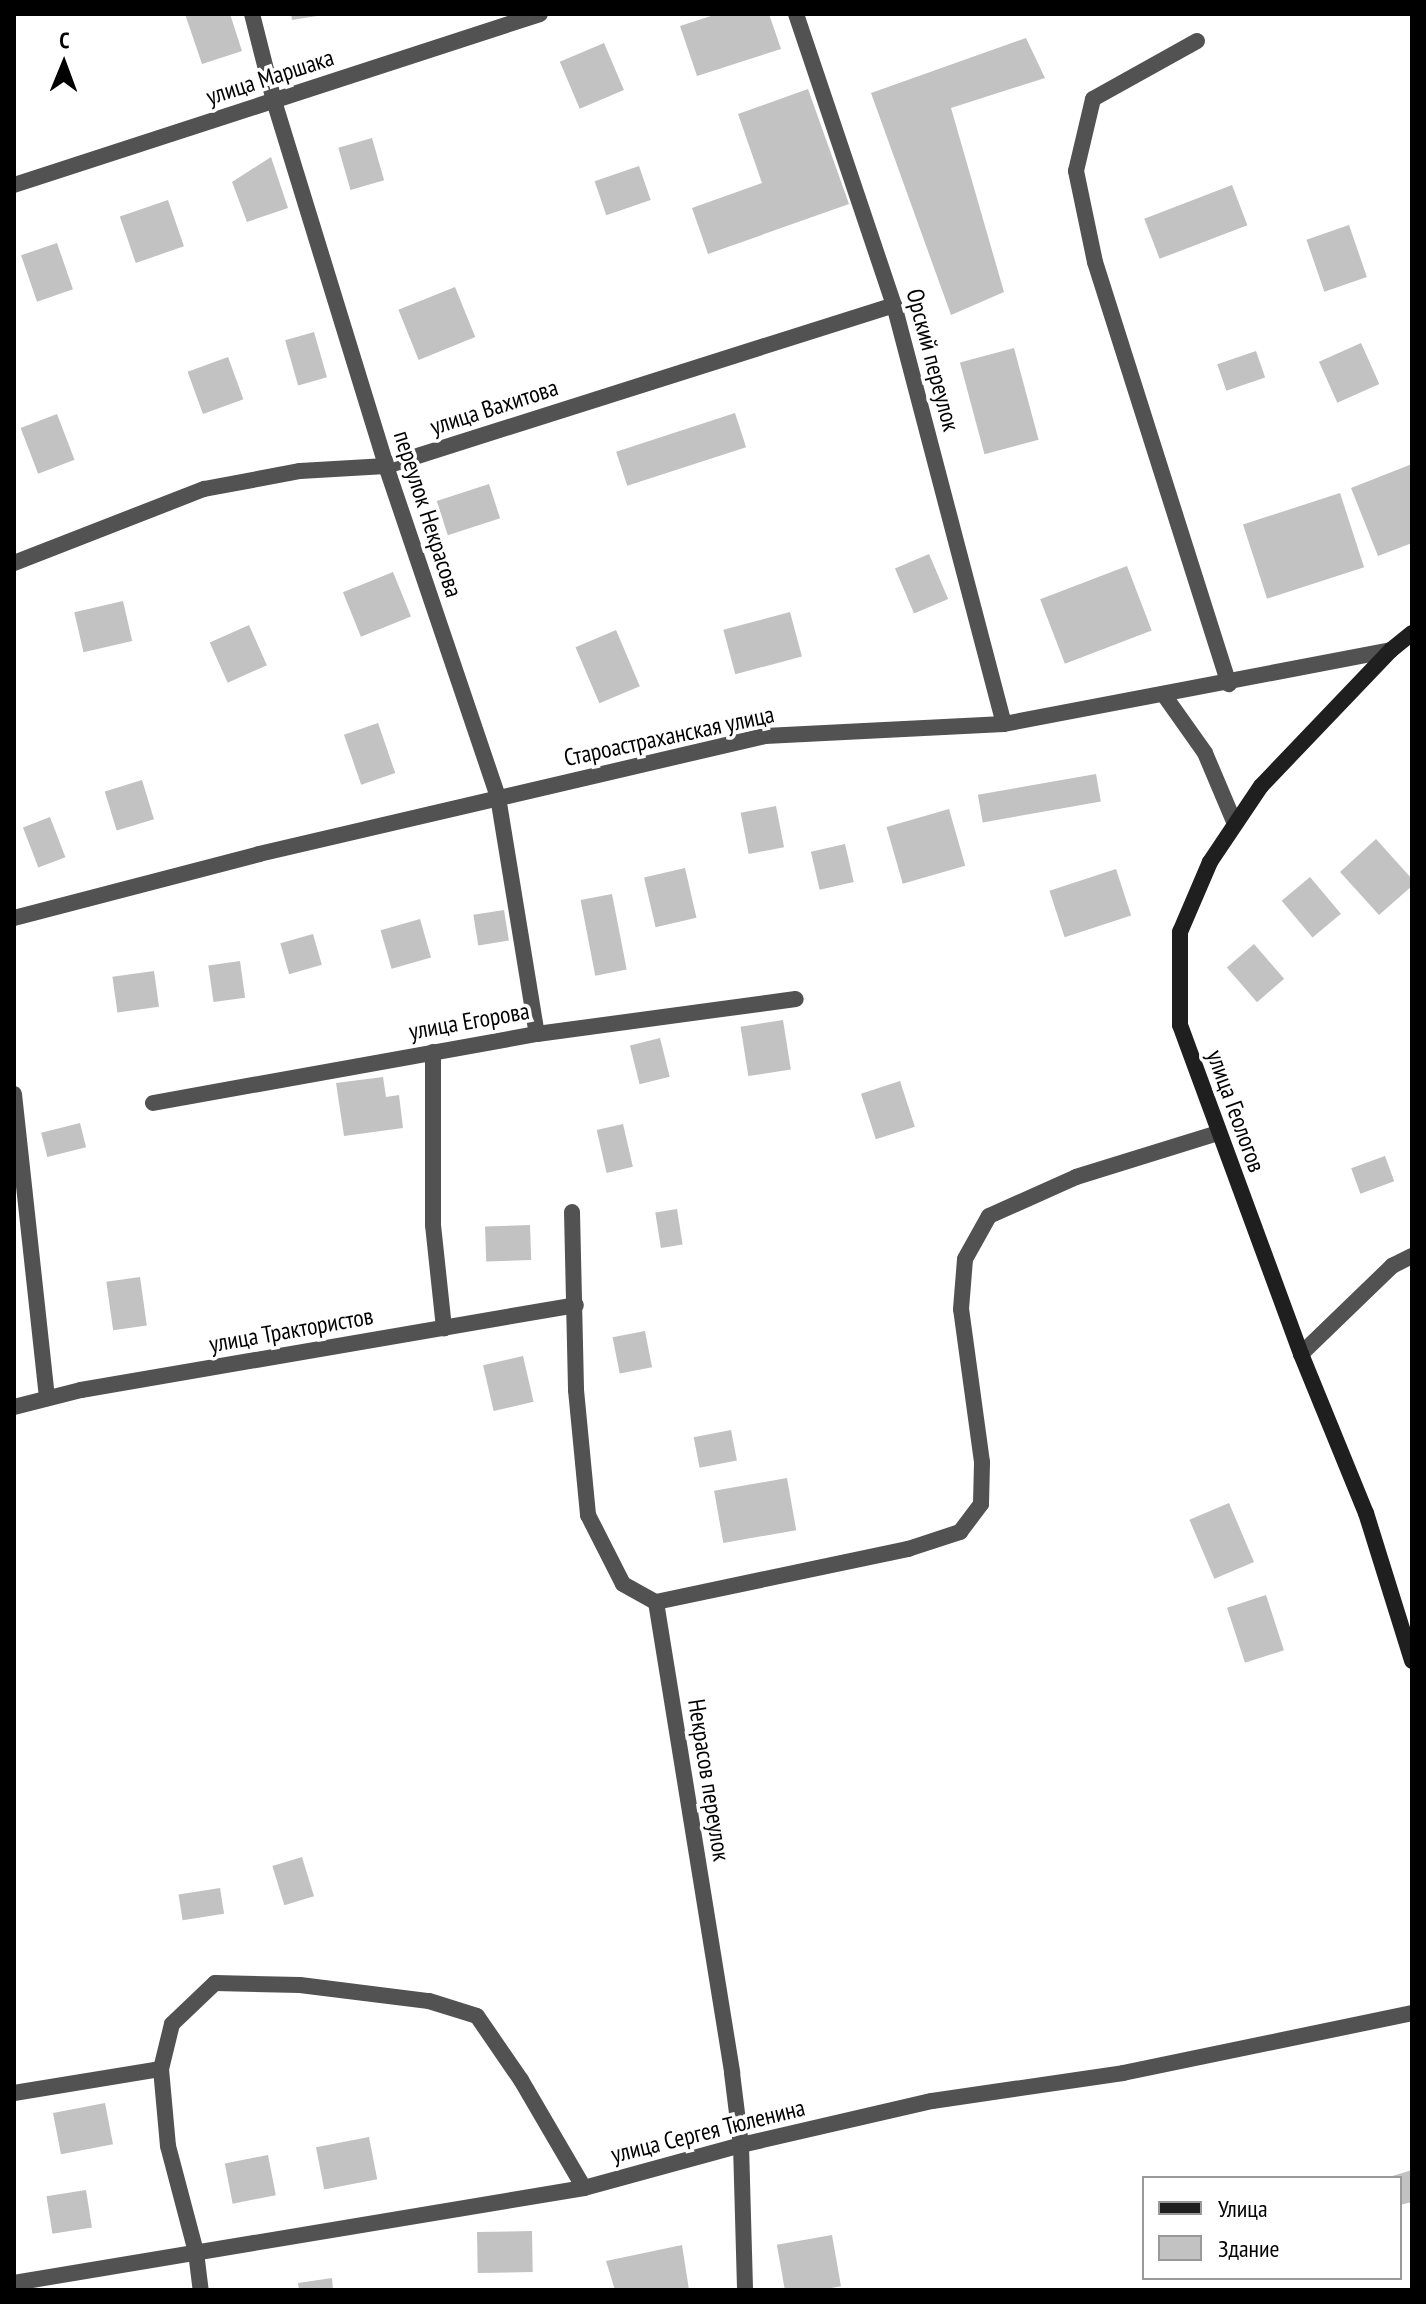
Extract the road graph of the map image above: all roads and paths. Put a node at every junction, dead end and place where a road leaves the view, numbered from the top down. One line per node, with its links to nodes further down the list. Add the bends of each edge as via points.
1 (252, 14): 5 (street, переулок Некрасова)
2 (540, 14): 5 (street, улица Маршака)
3 (796, 14): 7 (street, Орский переулок)
4 (1197, 41): 12 (street, via 1093,99 1076,171 1095,262)
5 (274, 101): 6 (street, улица Маршака); 8 (street, переулок Некрасова)
6 (14, 185)
7 (894, 305): 8 (street, улица Вахитова); 14 (street, Орский переулок)
8 (386, 466): 9 (street, улица Вахитова, via 300,471 204,489); 15 (street, переулок Некрасова)
9 (14, 563)
10 (1412, 633): 11 (street, улица Геологов)
11 (1391, 650): 12 (street, Староастраханская улица); 16 (street, улица Геологов, via 1261,786)
12 (1229, 684): 13 (street, Староастраханская улица)
13 (1164, 695): 14 (street, Староастраханская улица); 16 (street, via 1205,753)
14 (1004, 724): 15 (street, Староастраханская улица, via 765,736)
15 (498, 797): 17 (street, Староастраханская улица); 19 (street, переулок Некрасова)
16 (1235, 824): 23 (street, улица Геологов, via 1210,862 1180,932 1180,1025)
17 (14, 918)
18 (796, 999): 19 (street, улица Егорова)
19 (537, 1034): 20 (street, улица Егорова)
20 (433, 1052): 22 (street, улица Егорова); 27 (street, via 433,1225)
21 (14, 1094): 29 (street)
22 (153, 1103)
23 (1218, 1133): 28 (street, улица Геологов); 31 (street, via 1076,1177 989,1216 965,1259 961,1309 982,1476 981,1504 960,1532 908,1549)
24 (572, 1212): 26 (street)
25 (1412, 1256): 28 (street, via 1392,1266)
26 (576, 1305): 27 (street, улица Трактористов); 31 (street, via 576,1390 588,1515 623,1584)
27 (444, 1328): 29 (street, улица Трактористов)
28 (1301, 1354): 32 (street, улица Геологов, via 1366,1513)
29 (47, 1398): 30 (street, улица Трактористов)
30 (14, 1407)
31 (656, 1602): 36 (street, Некрасов переулок)
32 (1412, 1661)
33 (1412, 2013): 36 (street, улица Сергея Тюленина, via 1123,2073 932,2101)
34 (161, 2069): 35 (street); 37 (street, via 172,2024 215,1983 300,1985 429,2001 477,2016); 38 (street, via 168,2146)
35 (14, 2093)
36 (741, 2145): 37 (street, улица Сергея Тюленина); 41 (street, Некрасов переулок)
37 (584, 2188): 38 (street, улица Сергея Тюленина)
38 (196, 2252): 39 (street, улица Сергея Тюленина); 40 (street)
39 (14, 2283)
40 (201, 2290)
41 (745, 2290)

